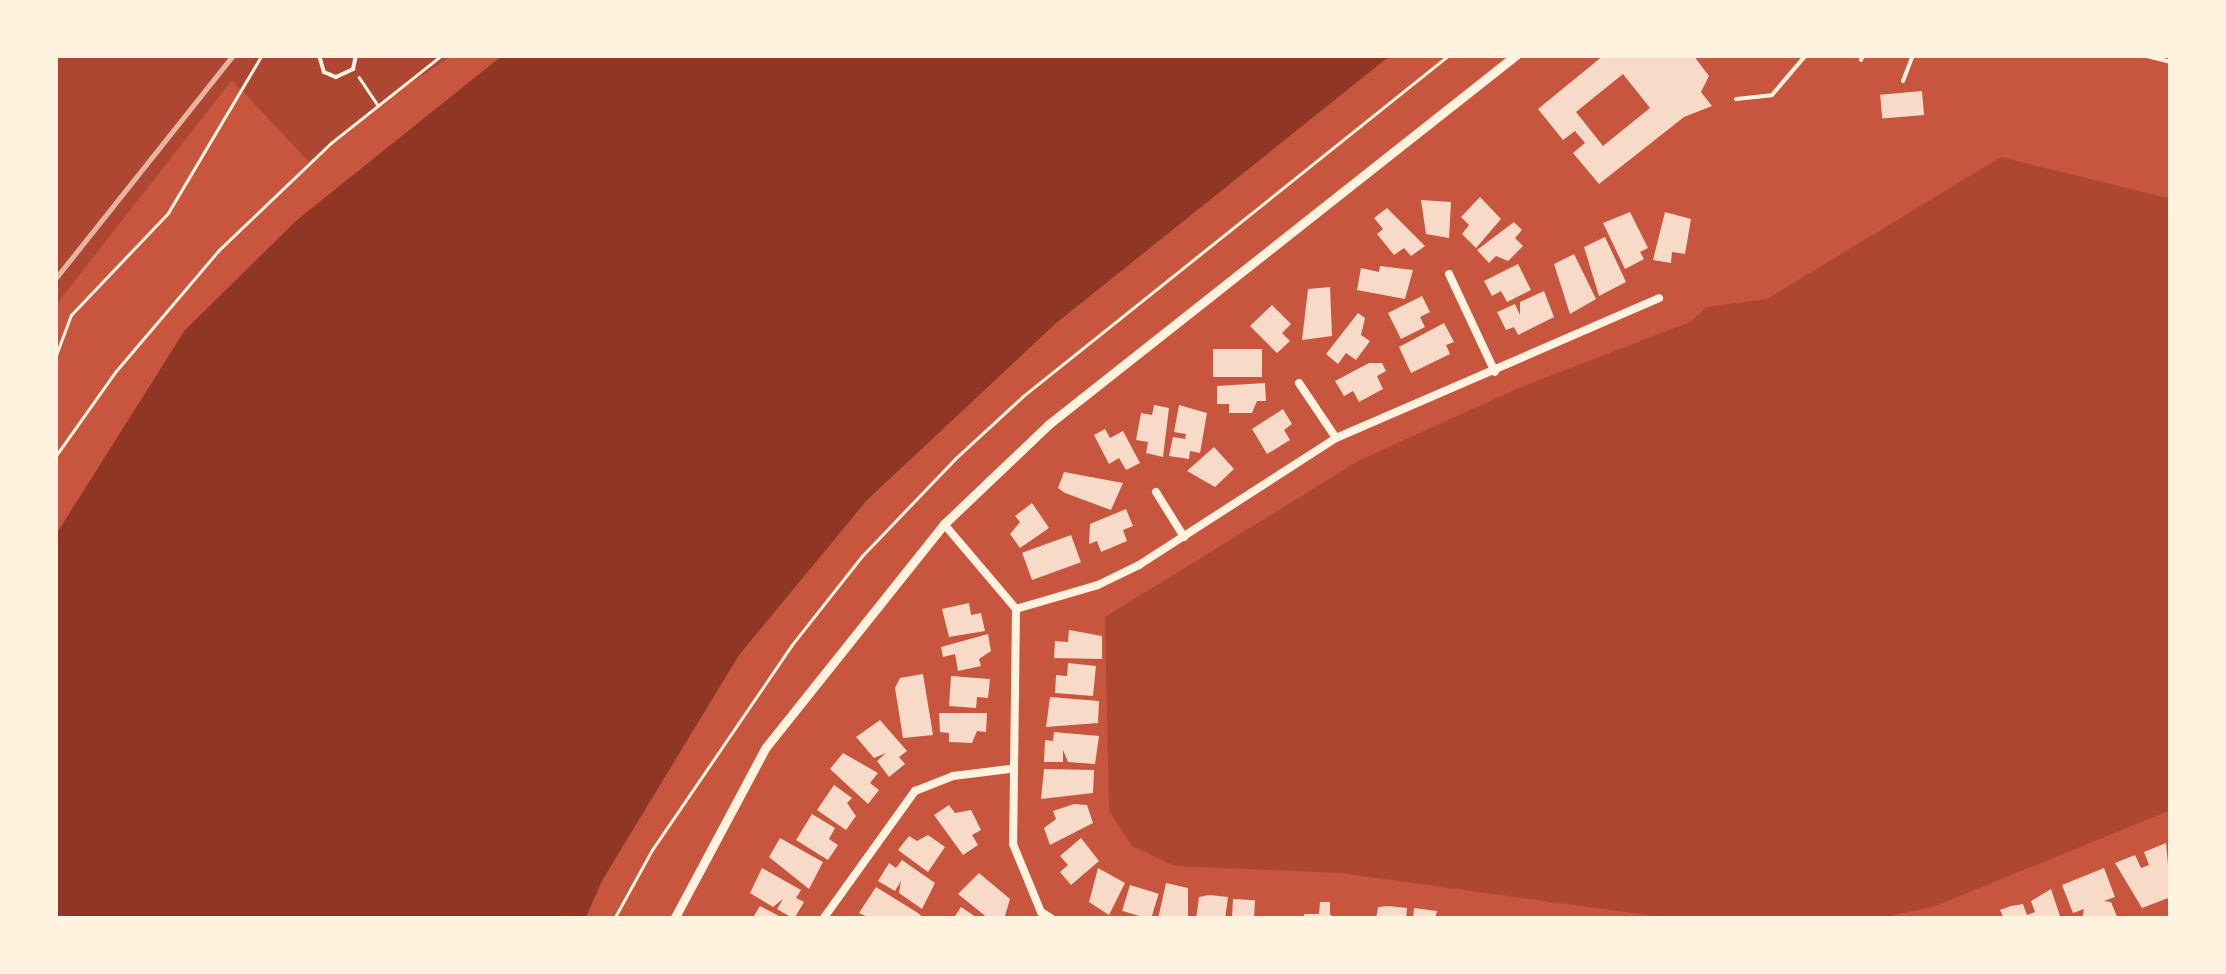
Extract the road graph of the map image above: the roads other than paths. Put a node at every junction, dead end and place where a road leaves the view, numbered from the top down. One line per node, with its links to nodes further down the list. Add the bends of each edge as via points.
1 (319, 55): 2 (lane, via 330,76 353,69)
2 (356, 55)
3 (1516, 55): 16 (street, via 1049,424)
4 (1806, 55): 9 (lane, via 1772,95)
5 (1913, 55): 8 (lane)
6 (2143, 55): 7 (lane)
7 (2171, 62)
8 (1902, 81)
9 (1736, 99)
10 (1450, 274): 12 (street)
11 (1659, 298): 12 (street)
12 (1495, 372): 14 (street)
13 (1299, 383): 14 (street)
14 (1336, 438): 17 (street)
15 (1156, 492): 17 (street)
16 (944, 524): 18 (street); 21 (street, via 766,748)
17 (1184, 537): 18 (street, via 1098,586)
18 (1016, 609): 19 (street)
19 (1010, 769): 20 (street, via 1013,844); 22 (street, via 952,776 915,791)
20 (1038, 916): 23 (street)
21 (674, 919)
22 (823, 919)
23 (1052, 919)

